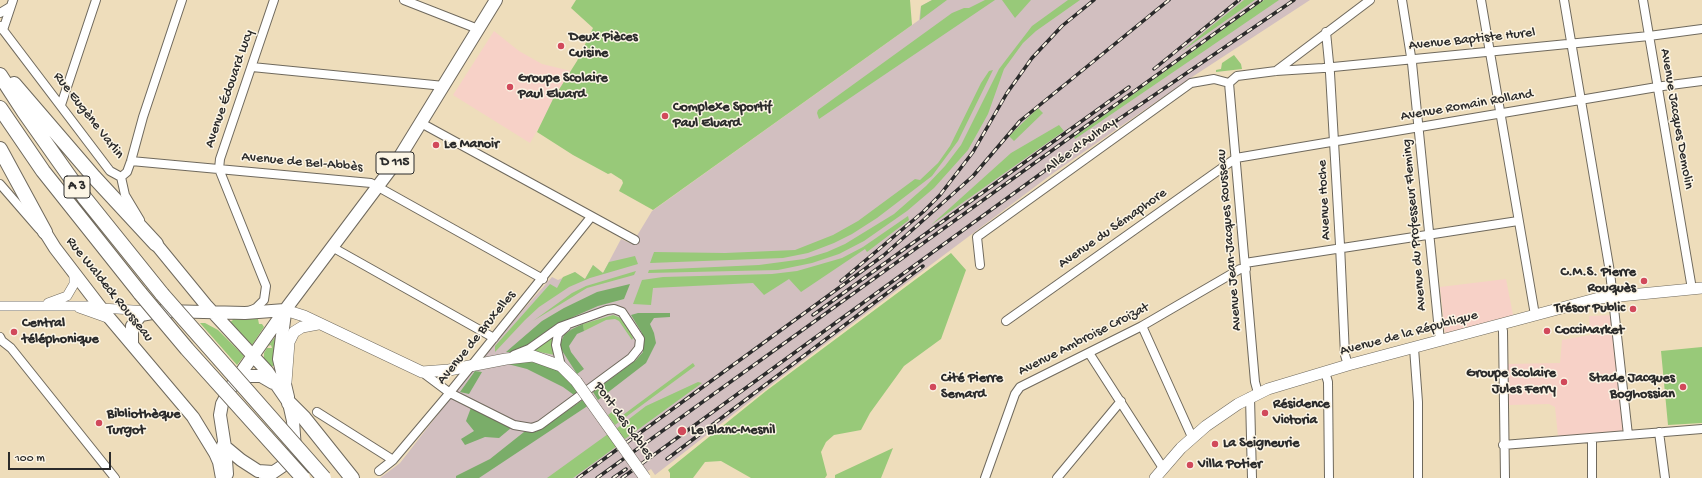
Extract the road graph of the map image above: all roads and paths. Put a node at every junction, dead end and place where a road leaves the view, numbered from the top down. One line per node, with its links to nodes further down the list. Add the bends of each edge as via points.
1 (96, 0): 30 (street)
2 (182, 0): 38 (street)
3 (274, 0): 21 (street, Avenue Édouard Lucy)
4 (404, 0): 14 (street)
5 (1370, 0): 16 (street)
6 (1402, 0): 20 (street, Avenue du Professeur Fleming)
7 (1481, 0): 19 (street)
8 (1564, 0): 18 (street)
9 (1643, 0): 17 (street, Avenue Jacques Demolin)
10 (493, 2): 14 (main road, D 115)
11 (11, 3): 12 (street); 13 (street)
12 (0, 13)
13 (1, 28): 30 (street, Rue Eugène Varlin)
14 (478, 29): 27 (main road, D 115)
15 (1702, 29): 17 (street, Avenue Baptiste Hurel)
16 (1326, 32): 22 (street, Avenue Hoche); 23 (street)
17 (1649, 36): 18 (street, Avenue Baptiste Hurel); 28 (street, Avenue Jacques Demolin)
18 (1571, 43): 19 (street, Avenue Baptiste Hurel); 29 (street)
19 (1489, 51): 20 (street, Avenue Baptiste Hurel); 32 (street)
20 (1412, 59): 22 (street, Avenue Baptiste Hurel); 34 (street, Avenue du Professeur Fleming)
21 (252, 67): 27 (street); 39 (street, Avenue Édouard Lucy, via 220,159)
22 (1330, 67): 23 (street, Avenue Baptiste Hurel); 35 (street, Avenue Hoche)
23 (1276, 71): 26 (street, Avenue Baptiste Hurel, via 1237,76)
24 (0, 74): 48 (highway, via 12,81 94,177); 110 (highway, A 3, bridge, via 84,197 162,294)
25 (1702, 81): 28 (street, Avenue Romain Rolland)
26 (1229, 83): 37 (street, Avenue Jean-Jacques Rousseau); 51 (street, Allée d'Aulnay, via 1214,79 1190,83 977,237)
27 (444, 86): 33 (main road, D 115)
28 (1657, 87): 29 (street, Avenue Romain Rolland); 56 (street, Avenue Jacques Demolin)
29 (1581, 100): 32 (street, Avenue Romain Rolland); 57 (street)
30 (61, 105): 40 (street, Rue Eugène Varlin, via 110,171)
31 (0, 108): 109 (highway, A 3, bridge, via 43,171 140,293 187,350)
32 (1500, 113): 34 (street, Avenue Romain Rolland); 44 (street)
33 (421, 123): 42 (main road, D 115); 43 (street)
34 (1419, 128): 35 (street, Avenue Romain Rolland); 46 (street, Avenue du Professeur Fleming)
35 (1334, 142): 37 (street, Avenue Romain Rolland); 50 (street, Avenue Hoche)
36 (0, 149): 45 (highway)
37 (1236, 158): 52 (street, Avenue Jean-Jacques Rousseau); 68 (street, Avenue du Sémaphore)
38 (131, 161): 39 (street, Avenue de Bel-Abbès); 40 (street, via 127,172)
39 (219, 169): 42 (street, Avenue de Bel-Abbès, via 371,183); 65 (street, Avenue Édouard Lucy, via 266,286 264,300 256,308)
40 (121, 177): 48 (street, Rue Eugène Varlin, via 125,195)
41 (0, 184): 45 (street, Rue Waldeck Rousseau, via 36,227)
42 (378, 186): 49 (main road, D 115); 54 (street, Avenue de Bel-Abbès)
43 (591, 217): 47 (street); 54 (street, Avenue de Bruxelles)
44 (1518, 221): 46 (street, Avenue Ambroise Croizat); 66 (street)
45 (45, 232): 53 (main road, Rue Waldeck Rousseau)
46 (1429, 234): 50 (street, Avenue Ambroise Croizat); 75 (street, Avenue du Professeur Fleming)
47 (635, 240)
48 (156, 244): 55 (main road, Rue Eugène Varlin)
49 (332, 247): 62 (main road, D 115); 73 (street)
50 (1340, 248): 52 (street, Avenue Ambroise Croizat); 82 (street, Avenue Hoche, via 1345,355)
51 (980, 266)
52 (1245, 266): 72 (street, Avenue Ambroise Croizat); 89 (street, Avenue Jean-Jacques Rousseau)
53 (74, 274): 59 (street, via 74,284 67,296); 61 (main road, Rue Waldeck Rousseau)
54 (543, 279): 73 (street, Avenue de Bruxelles)
55 (188, 283): 64 (main road, Rue Eugène Varlin); 65 (main road, Rue Eugène Varlin, via 219,305)
56 (1697, 289): 57 (main road, Avenue de la République)
57 (1613, 296): 66 (main road, Avenue de la République); 96 (street)
58 (0, 306): 59 (street)
59 (37, 306): 60 (street)
60 (74, 307): 61 (street); 67 (street)
61 (98, 307): 63 (street); 67 (main road, Rue Waldeck Rousseau)
62 (285, 310): 65 (main road); 69 (main road); 79 (main road, D 115); 87 (main road, D 115, via 279,358)
63 (163, 311): 64 (main road); 76 (main road, via 141,315 135,320 132,326)
64 (211, 311): 65 (main road); 79 (main road, Rue Eugène Varlin)
65 (245, 313)
66 (1535, 315): 71 (main road, Avenue de la République)
67 (110, 319): 76 (main road, Rue Waldeck Rousseau)
68 (1006, 321)
69 (318, 324): 84 (main road); 87 (main road, via 302,327 294,332 289,342)
70 (569, 324): 80 (street, via 553,331 529,349); 83 (street, via 558,334 556,345); 88 (street, via 608,310 618,311 626,315 638,334 639,348 631,358 540,425 532,428 514,425)
71 (1501, 325): 75 (main road, Avenue de la République); 99 (street)
72 (1142, 326): 78 (street, Avenue Ambroise Croizat); 97 (street)
73 (494, 338): 81 (street, Avenue de Bruxelles)
74 (1, 340): 106 (street, via 11,348)
75 (1440, 341): 77 (main road, Avenue de la République)
76 (132, 344): 93 (main road, Rue Waldeck Rousseau)
77 (1414, 348): 82 (main road, Avenue de la République); 117 (street, via 1418,402)
78 (1089, 353): 90 (street); 112 (street, Avenue Ambroise Croizat, via 1020,387 1015,394)
79 (251, 356): 86 (main road, D 115); 87 (main road, Rue Eugène Varlin)
80 (506, 359): 81 (main road); 83 (main road, via 533,356)
81 (472, 365): 84 (main road); 88 (street, Avenue de Bruxelles)
82 (1348, 365): 85 (main road, Avenue de la République)
83 (561, 366): 111 (main road, Pont des Sables, bridge, via 576,381)
84 (422, 372): 88 (street)
85 (1325, 372): 89 (main road, Avenue de la République); 116 (street, via 1328,382)
86 (231, 386): 87 (main road, via 245,376 261,376); 100 (main road, via 222,404 220,415)
87 (281, 386): 91 (main road, D 115)
88 (450, 393): 101 (street, Avenue de Bruxelles)
89 (1254, 396): 97 (main road, Avenue de la République, via 1221,415); 115 (street, Avenue Jean-Jacques Rousseau)
90 (1121, 402): 102 (street); 113 (street)
91 (289, 403): 104 (highway); 105 (main road, via 294,421 295,449 288,461)
92 (316, 412): 101 (street)
93 (193, 417): 100 (main road, Rue Waldeck Rousseau); 107 (main road, Rue Waldeck Rousseau, via 215,453)
94 (1702, 429): 95 (street)
95 (1659, 432): 96 (street); 120 (street)
96 (1628, 435): 98 (street)
97 (1192, 437): 102 (main road, Avenue de la République)
98 (1592, 439): 99 (street); 119 (street)
99 (1503, 445): 118 (street)
100 (225, 446): 105 (main road); 108 (main road)
101 (393, 460): 103 (street, Avenue de Bruxelles)
102 (1163, 468): 114 (main road, Avenue de la République)
103 (379, 472)
104 (349, 474)
105 (264, 475)
106 (115, 478)
107 (222, 478)
108 (227, 478)
109 (302, 478)
110 (324, 478)
111 (646, 478)
112 (985, 478)
113 (1057, 478)
114 (1155, 478)
115 (1252, 478)
116 (1329, 478)
117 (1418, 478)
118 (1505, 478)
119 (1592, 478)
120 (1665, 478)

